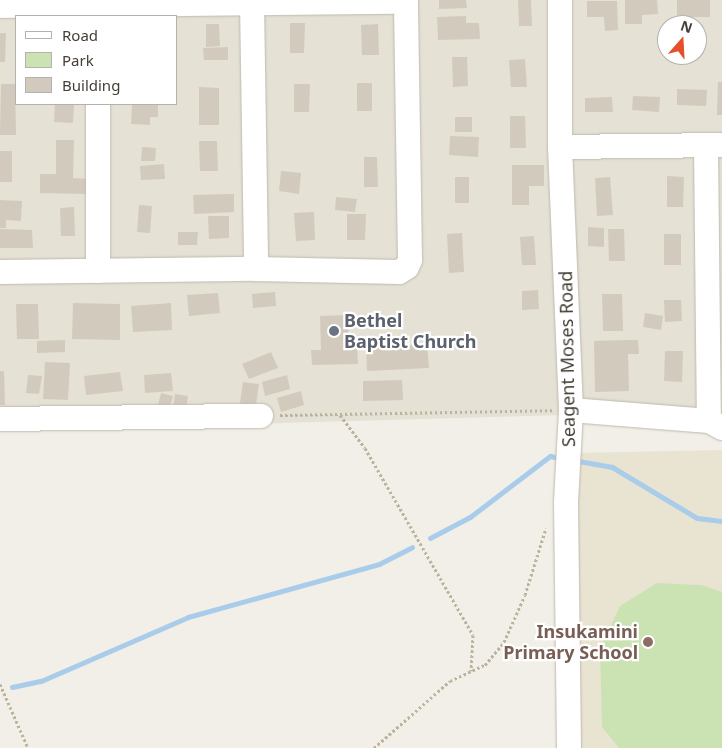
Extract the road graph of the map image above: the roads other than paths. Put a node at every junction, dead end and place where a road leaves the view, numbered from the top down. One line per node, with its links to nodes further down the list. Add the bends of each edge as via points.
1 (560, 0): 10 (street, Seagent Moses Road)
2 (223, 1): 4 (street); 7 (street)
3 (406, 1): 4 (street); 11 (street, via 410,260 407,267 399,272)
4 (252, 2): 11 (street)
5 (27, 3): 6 (street); 7 (street)
6 (0, 6)
7 (99, 11)
8 (98, 105): 13 (street)
9 (714, 145): 10 (street); 14 (street)
10 (560, 147): 15 (street, Seagent Moses Road)
11 (256, 269): 13 (street)
12 (0, 272): 13 (street)
13 (98, 272)
14 (714, 289): 18 (street)
15 (572, 410): 18 (street); 19 (street, Seagent Moses Road, via 566,502)
16 (261, 416): 17 (street)
17 (0, 419)
18 (715, 425)
19 (569, 748)

